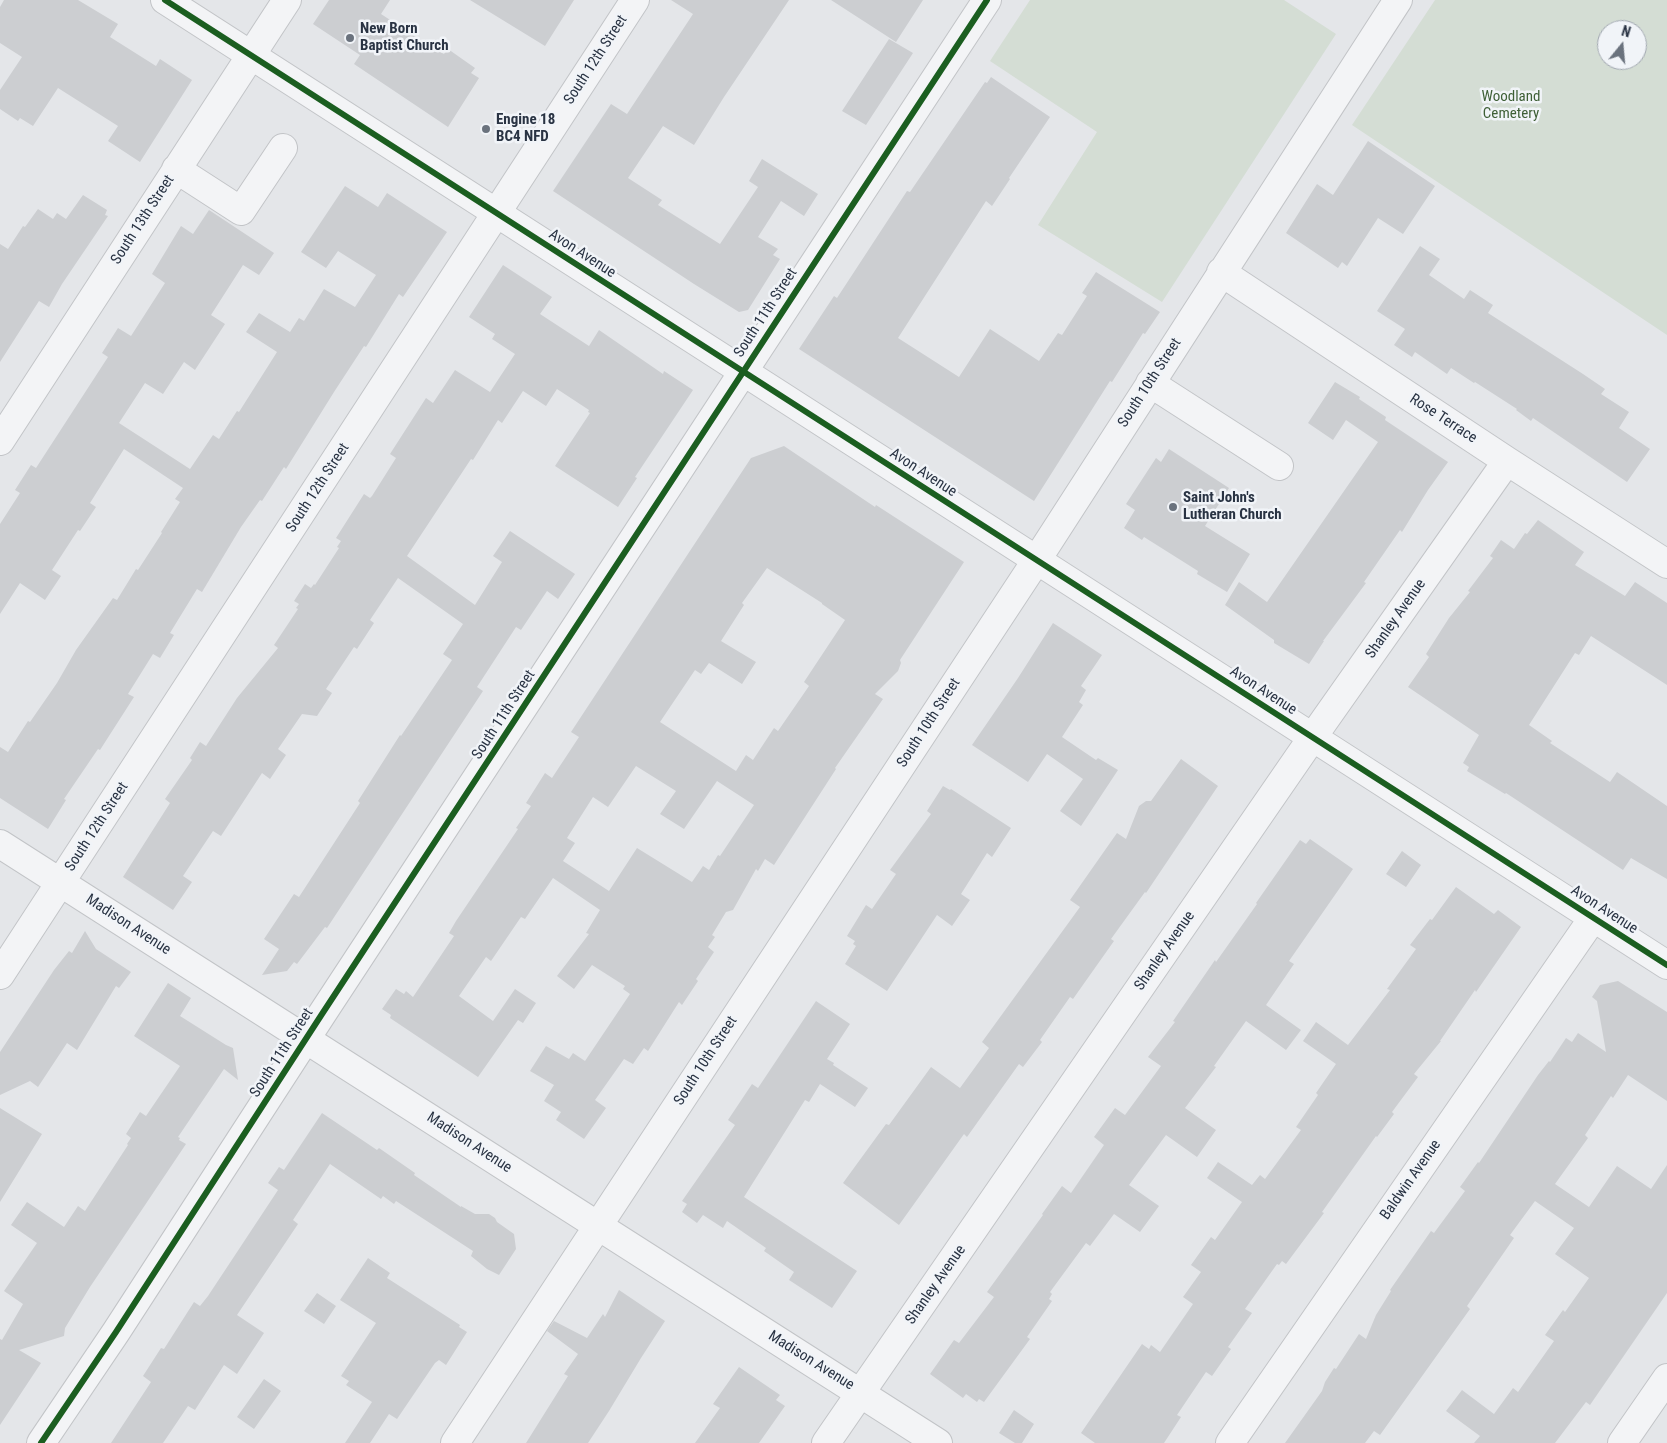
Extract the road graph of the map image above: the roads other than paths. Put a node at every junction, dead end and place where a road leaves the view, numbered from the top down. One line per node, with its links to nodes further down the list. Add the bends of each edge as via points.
1 (165, 0): 6 (street, Avon Avenue)
2 (287, 0): 6 (street, South 13th Street)
3 (634, 0): 9 (street, South 12th Street)
4 (987, 0): 11 (street, South 11th Street)
5 (1398, 0): 10 (street, South 10th Street)
6 (251, 55): 8 (street, South 13th Street); 9 (street, Avon Avenue)
7 (283, 148): 8 (street, via 241,211)
8 (176, 170): 13 (street, South 13th Street)
9 (496, 213): 11 (street, Avon Avenue); 20 (street, South 12th Street)
10 (1221, 272): 12 (street, South 10th Street); 14 (street, Rose Terrace)
11 (742, 372): 16 (street, Avon Avenue); 24 (street, South 11th Street)
12 (1150, 383): 15 (street); 16 (street, South 10th Street)
13 (0, 441)
14 (1507, 461): 17 (street, Rose Terrace); 18 (street, Shanley Avenue)
15 (1279, 466)
16 (1036, 561): 18 (street, Avon Avenue); 25 (street, South 10th Street)
17 (1667, 564)
18 (1312, 738): 21 (street, Avon Avenue); 27 (street, Shanley Avenue)
19 (0, 844): 20 (street, Madison Avenue)
20 (61, 883): 23 (street, South 12th Street); 24 (street, Madison Avenue)
21 (1593, 918): 22 (street, Avon Avenue); 32 (street, Baldwin Avenue)
22 (1667, 965)
23 (0, 975)
24 (306, 1039): 25 (street, Madison Avenue); 28 (street, South 11th Street)
25 (598, 1226): 27 (street, Madison Avenue); 29 (street, South 10th Street)
26 (1667, 1378): 33 (street)
27 (861, 1393): 30 (street, Shanley Avenue); 31 (street, Madison Avenue)
28 (41, 1443)
29 (455, 1443)
30 (826, 1443)
31 (938, 1443)
32 (1230, 1443)
33 (1622, 1443)

